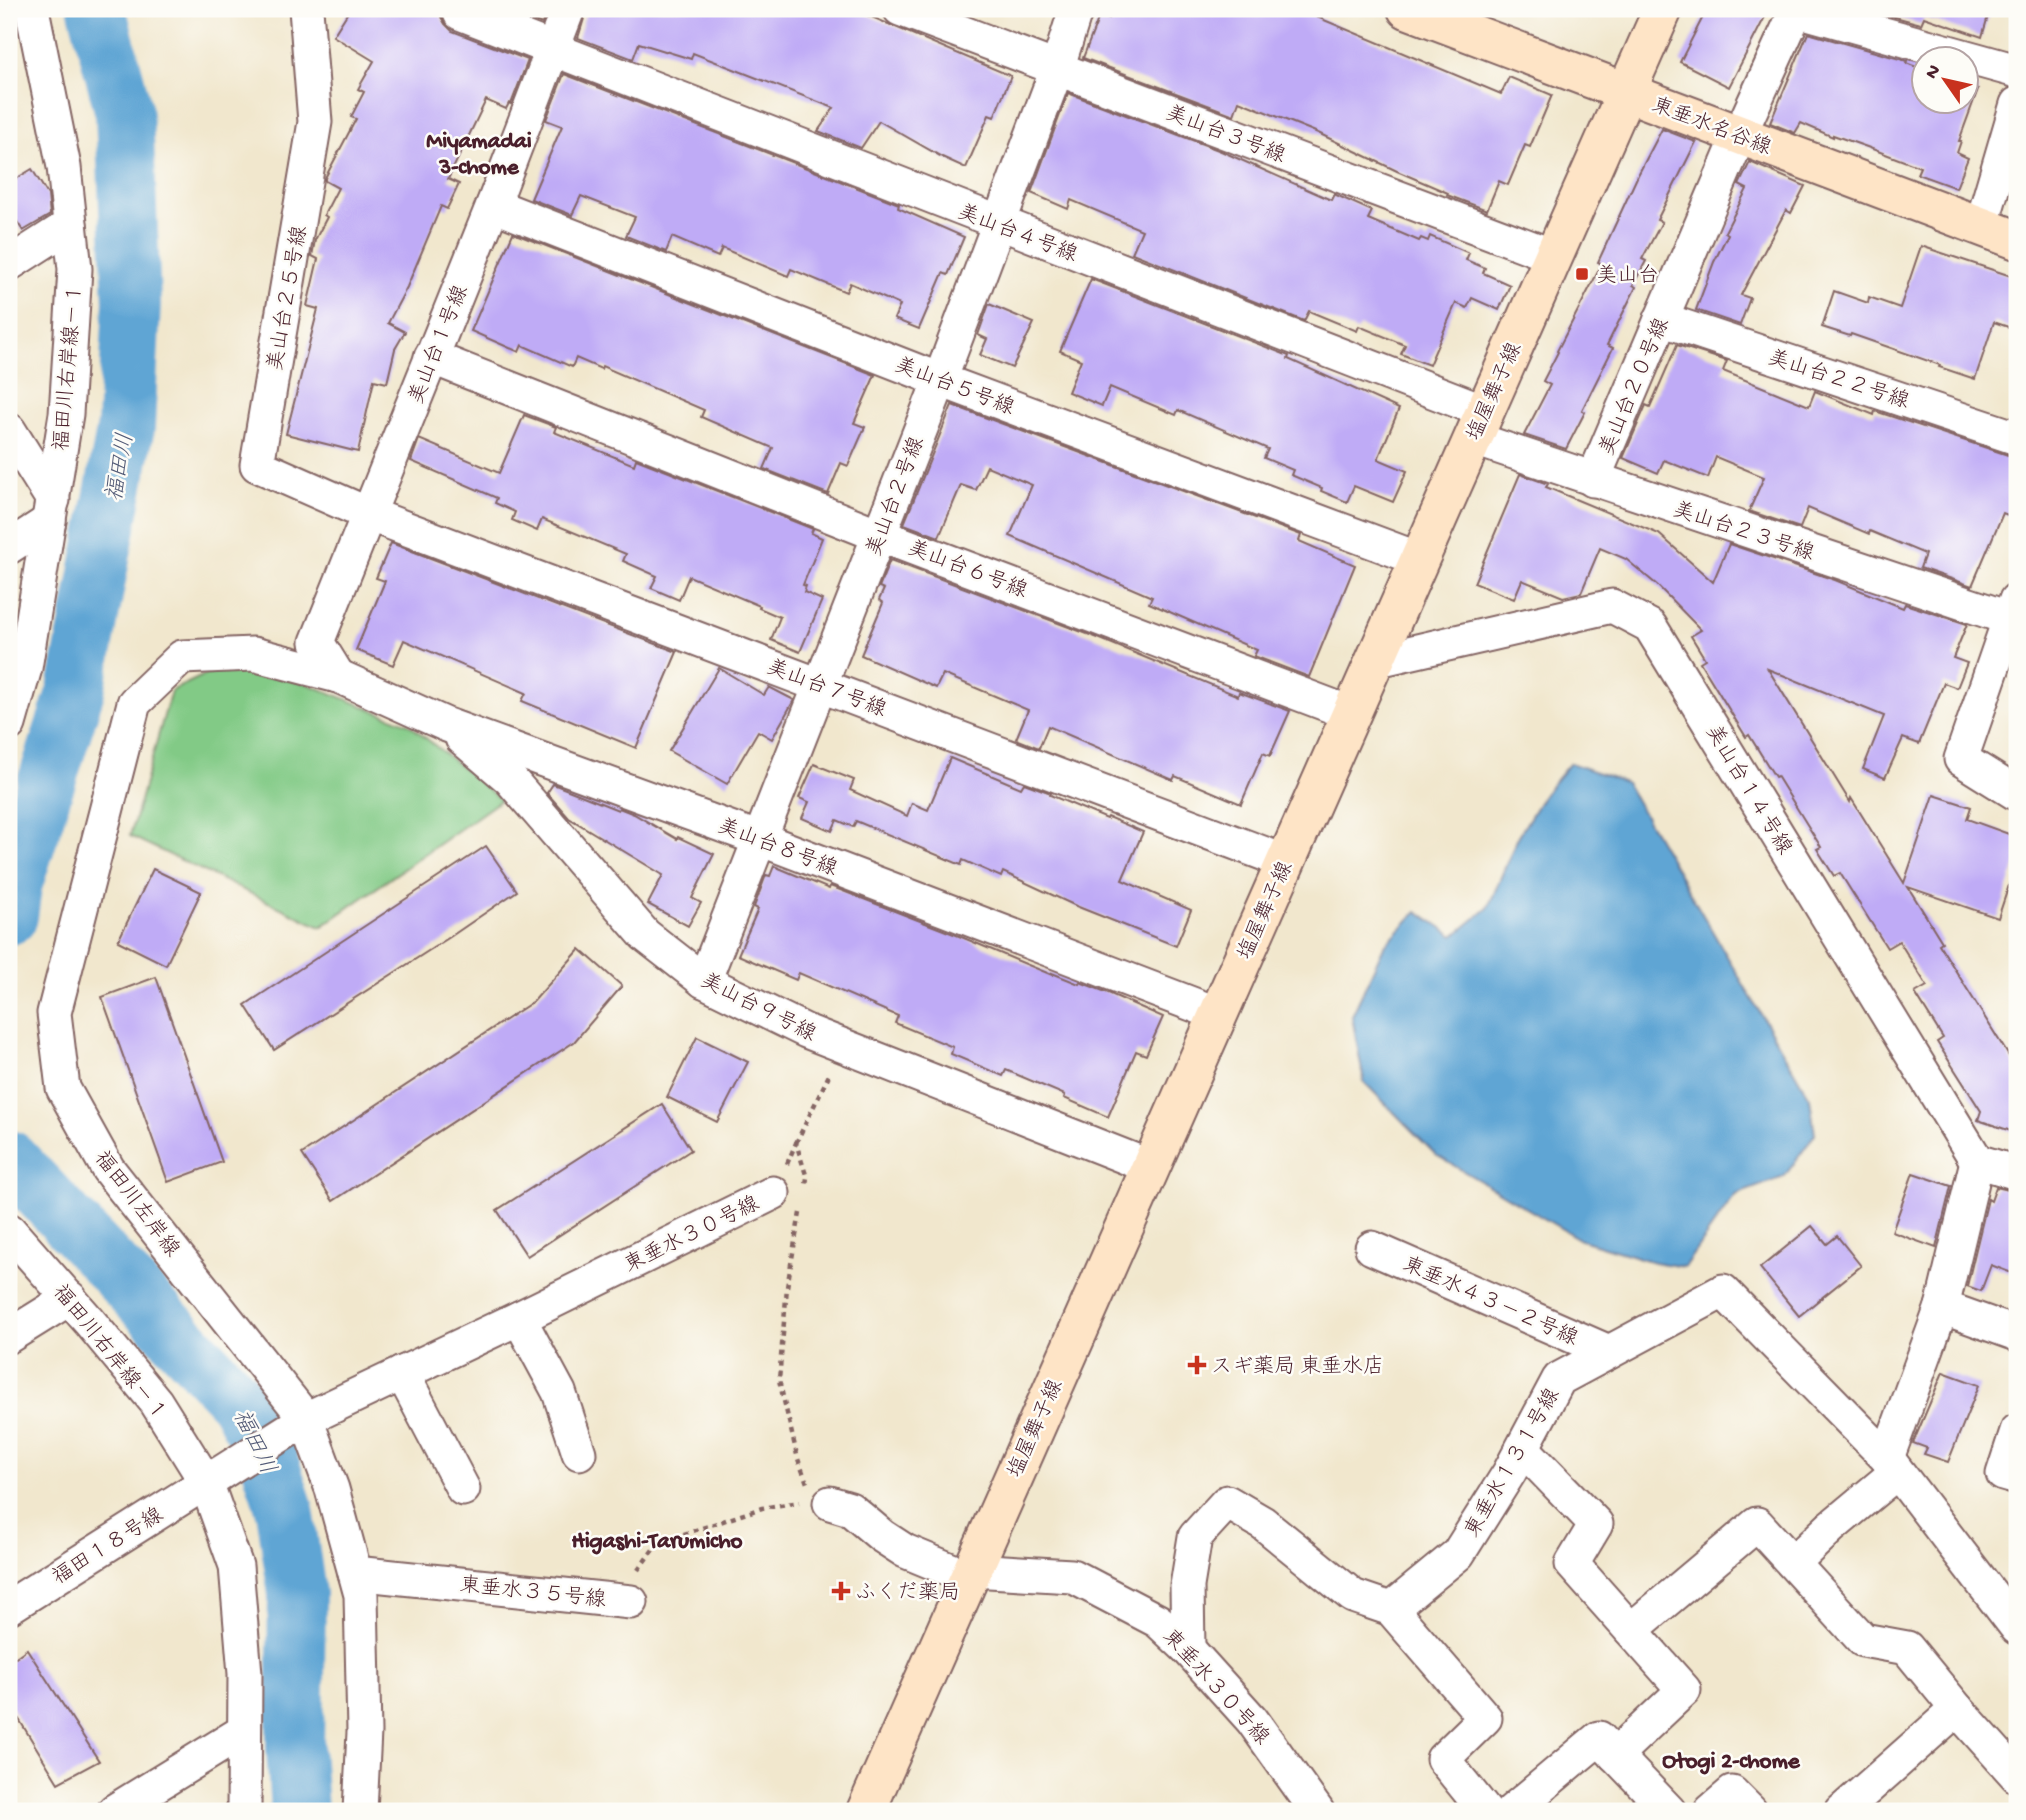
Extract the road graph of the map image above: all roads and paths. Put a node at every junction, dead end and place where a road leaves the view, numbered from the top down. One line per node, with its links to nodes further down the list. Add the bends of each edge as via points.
1 (32, 9): 18 (street, 福田川右岸線－１, via 64,167)
2 (306, 9): 31 (street, 美山台２５号線, via 315,122 257,466)
3 (568, 9): 10 (street, 美山台１号線)
4 (900, 9): 11 (street, 美山台３号線)
5 (1076, 9): 11 (street, 美山台２号線)
6 (1407, 9): 13 (street, 東垂水名谷線)
7 (1663, 9): 13 (street, 塩屋舞子線)
8 (1797, 9): 12 (street); 15 (street, 美山台２０号線)
9 (460, 13): 10 (street, 美山台４号線)
10 (552, 50): 16 (street, 美山台１号線); 17 (street, 美山台４号線)
11 (1056, 69): 17 (street, 美山台２号線); 21 (street, 美山台３号線)
12 (2017, 71)
13 (1626, 91): 15 (street, 東垂水名谷線); 21 (street, 塩屋舞子線)
14 (2017, 104): 19 (street)
15 (1739, 136): 19 (street, 東垂水名谷線); 23 (street, 美山台２０号線)
16 (493, 205): 24 (street, 美山台１号線); 25 (street, 美山台５号線)
17 (998, 224): 25 (street, 美山台２号線); 26 (street, 美山台４号線)
18 (70, 225): 22 (street); 30 (street, 福田川右岸線－１, via 75,269 66,414)
19 (1981, 227): 20 (street, 東垂水名谷線)
20 (2017, 240)
21 (1553, 256): 26 (street, 塩屋舞子線)
22 (9, 264)
23 (1661, 319): 28 (street, 美山台２２号線); 29 (street, 美山台２０号線)
24 (431, 357): 31 (street, 美山台１号線); 32 (street, 美山台６号線)
25 (940, 380): 32 (street, 美山台２号線); 34 (street, 美山台５号線)
26 (1478, 425): 29 (street, 美山台２３号線); 34 (street, 塩屋舞子線)
27 (9, 430): 30 (street)
28 (2017, 438)
29 (1593, 480): 35 (street, 美山台２３号線)
30 (51, 510): 33 (street); 40 (street, 福田川右岸線－１, via 25,668)
31 (369, 514): 37 (street, 美山台１号線, via 317,642); 38 (street, 美山台７号線)
32 (879, 535): 38 (street, 美山台２号線); 39 (street, 美山台６号線)
33 (9, 547)
34 (1419, 559): 36 (street, 塩屋舞子線)
35 (2015, 612): 42 (street, via 1961,760)
36 (1374, 661): 39 (street, 塩屋舞子線); 49 (street, 美山台１４号線, via 1612,606 1650,626)
37 (338, 676): 41 (street, 美山台８号線); 62 (street, 福田川左岸線, via 253,654 182,657 134,703 54,1013 63,1088 108,1169)
38 (820, 684): 43 (street, 美山台２号線); 44 (street, 美山台７号線)
39 (1350, 713): 44 (street, 塩屋舞子線)
40 (9, 724)
41 (447, 725): 43 (street, 美山台８号線); 45 (street, 美山台９号線, via 510,779 645,936)
42 (2017, 794)
43 (760, 839): 45 (street, 美山台２号線); 46 (street, 美山台８号線)
44 (1286, 862): 46 (street, 塩屋舞子線)
45 (704, 981): 47 (street, 美山台９号線)
46 (1218, 1014): 50 (street, 塩屋舞子線)
47 (843, 1046): 48 (path); 50 (street, 美山台９号線)
48 (796, 1143): 52 (path, 東垂水３０号線); 52 (path, 東垂水３０号線, via 807,1178)
49 (1977, 1161): 51 (street); 56 (street)
50 (1151, 1167): 74 (street, 塩屋舞子線)
51 (2017, 1173)
52 (793, 1197): 57 (street, 東垂水３０号線); 70 (path, 東垂水３０号線, via 779,1380 798,1459)
53 (9, 1230): 55 (street, 福田川右岸線－１)
54 (1372, 1248): 60 (street, 東垂水４３－２号線)
55 (70, 1298): 59 (street); 68 (street, 福田川右岸線－１, via 156,1402)
56 (1942, 1307): 58 (street); 66 (street)
57 (519, 1318): 61 (street, 東垂水３０号線); 65 (street, via 559,1392)
58 (2017, 1334)
59 (9, 1336)
60 (1609, 1352): 64 (street, 東垂水１３１号線, via 1559,1380); 66 (street, 東垂水１３１号線, via 1723,1291)
61 (402, 1373): 62 (street, 東垂水３０号線); 69 (street)
62 (306, 1419): 68 (street, 福田１８号線); 73 (street, 福田川左岸線, via 332,1489)
63 (2017, 1431): 67 (street, via 2003,1474)
64 (1523, 1449): 77 (street, 東垂水１３１号線, via 1458,1554); 79 (street, via 1596,1524 1572,1564)
65 (579, 1453)
66 (1892, 1465): 72 (street); 78 (street)
67 (2017, 1478)
68 (205, 1482): 76 (street, 福田１８号線); 82 (street, 福田川右岸線－１, via 236,1566 245,1674)
69 (463, 1489)
70 (820, 1497): 74 (street, 東垂水３０号線, via 850,1509 905,1551)
71 (792, 1502): 75 (path, 東垂水３５号線, via 762,1508 655,1547 638,1569)
72 (1793, 1563): 79 (street, via 1757,1524); 81 (street, via 1863,1640 1907,1648)
73 (355, 1573): 75 (street, 東垂水３５号線); 89 (street, 福田川左岸線, via 361,1595 364,1732)
74 (970, 1574): 80 (street, 東垂水３０号線, via 1072,1576 1158,1621); 90 (street, 塩屋舞子線)
75 (631, 1602)
76 (9, 1607)
77 (1391, 1609): 80 (street, via 1353,1597 1263,1523 1227,1502 1195,1536 1187,1586); 91 (street, via 1485,1718 1443,1759)
78 (2017, 1628)
79 (1631, 1630): 83 (street, via 1684,1690)
80 (1188, 1649): 85 (street, 東垂水３０号線, via 1252,1720)
81 (1957, 1709): 84 (street); 86 (street)
82 (244, 1731): 87 (street); 88 (street, 福田川右岸線－１)
83 (1615, 1755): 92 (street, via 1599,1738); 93 (street)
84 (2017, 1776)
85 (1305, 1807)
86 (1846, 1810)
87 (114, 1811)
88 (244, 1811)
89 (359, 1811)
90 (866, 1811)
91 (1485, 1811)
92 (1512, 1811)
93 (1669, 1811)
94 (1711, 1811): 95 (street, via 1732,1793)
95 (1750, 1811)

